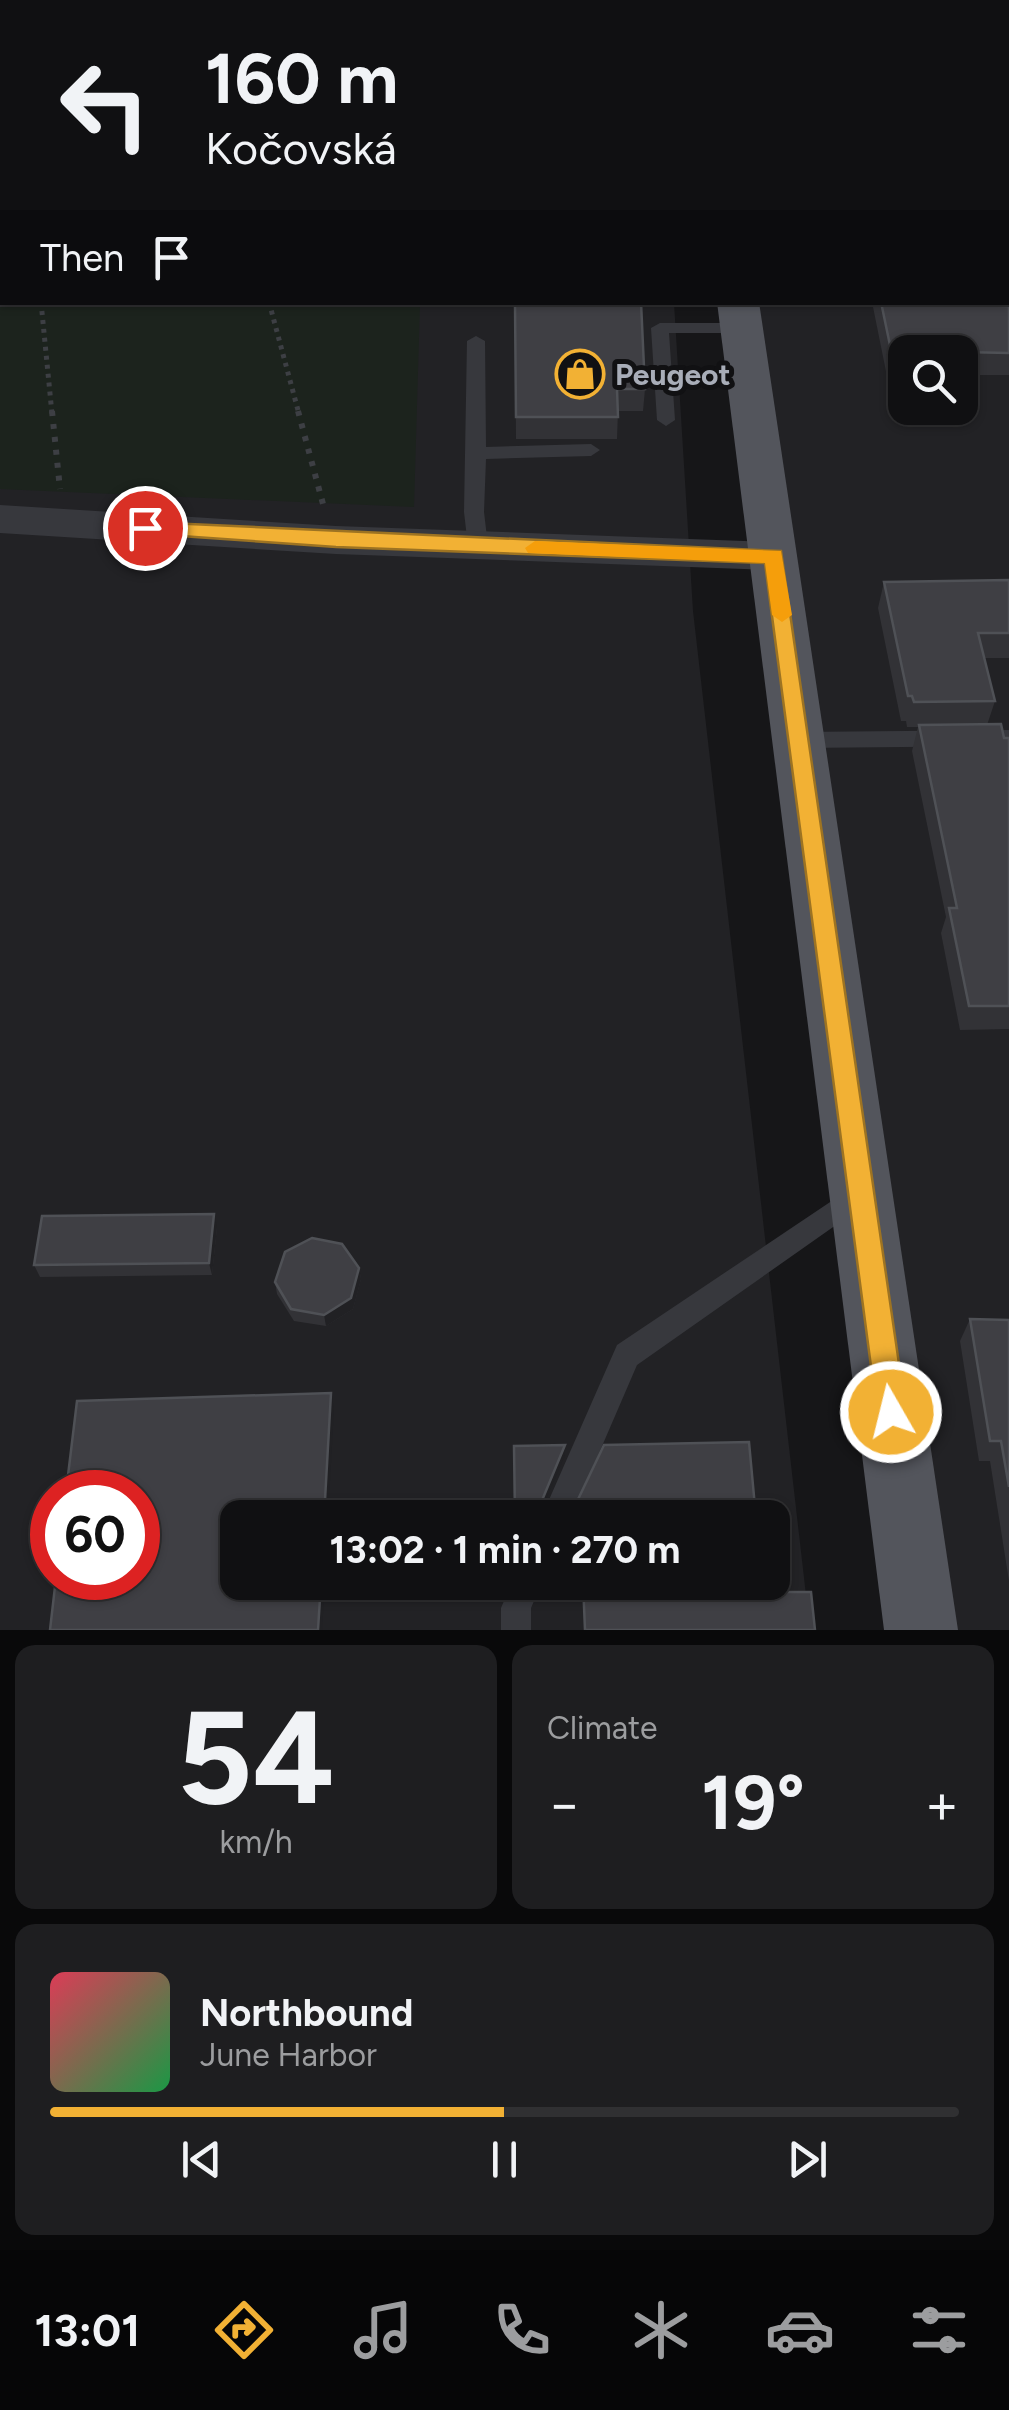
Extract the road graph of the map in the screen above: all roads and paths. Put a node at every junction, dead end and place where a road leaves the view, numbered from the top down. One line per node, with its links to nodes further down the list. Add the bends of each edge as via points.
1 (41, 305): 8 (path)
2 (269, 305): 9 (path)
3 (740, 316): 5 (lane, via 660,328); 12 (main road)
4 (476, 341): 7 (lane)
5 (666, 420)
6 (591, 450): 7 (lane)
7 (477, 454): 11 (lane)
8 (62, 502)
9 (325, 511)
10 (0, 520): 11 (street)
11 (478, 546): 12 (street)
12 (774, 556): 14 (main road)
13 (1009, 738): 14 (lane)
14 (799, 740): 15 (main road)
15 (861, 1193): 16 (lane, via 627,1356); 19 (main road)
16 (564, 1500)
17 (519, 1600): 18 (lane)
18 (516, 1630)
19 (921, 1630)

